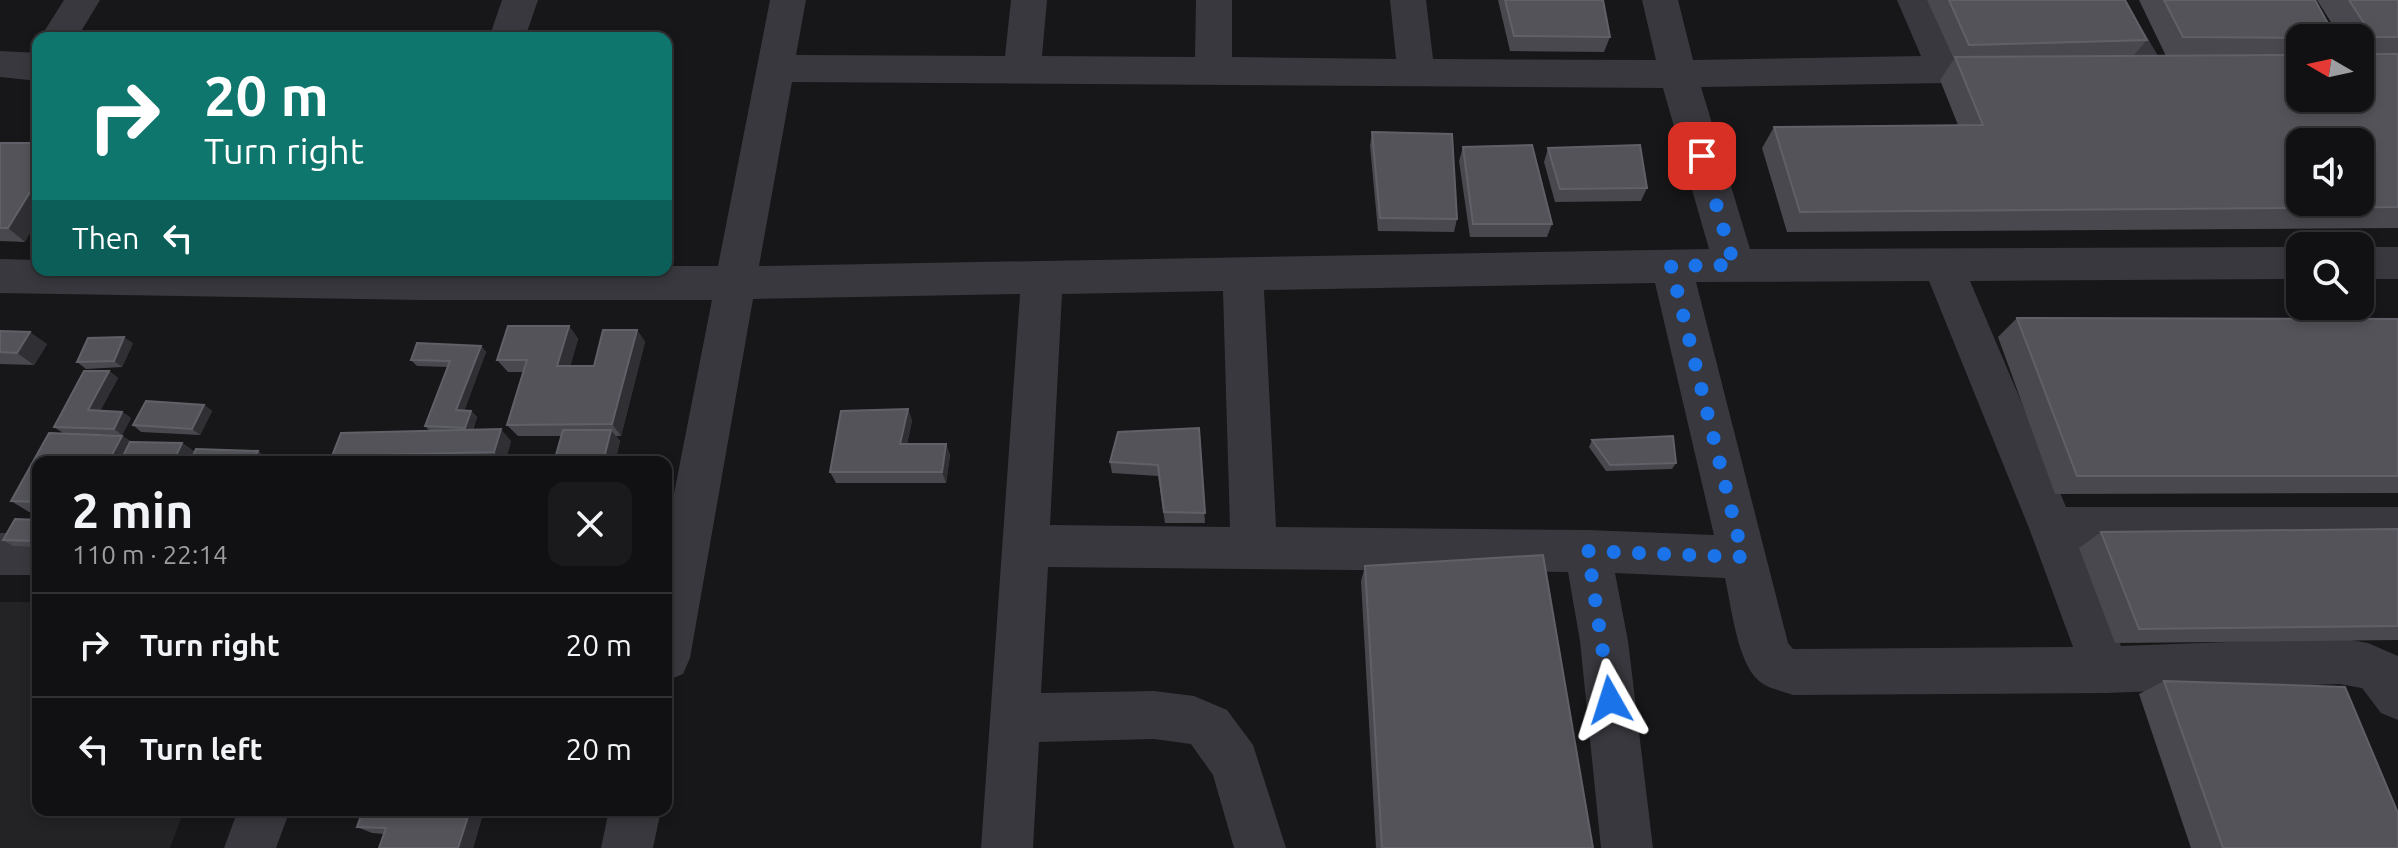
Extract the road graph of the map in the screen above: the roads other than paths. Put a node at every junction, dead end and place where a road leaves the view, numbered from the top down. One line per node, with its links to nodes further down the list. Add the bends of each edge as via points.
1 (82, 0): 10 (street)
2 (520, 0): 11 (street)
3 (788, 0): 16 (street)
4 (1029, 0): 18 (street)
5 (1214, 0): 19 (street)
6 (1408, 0): 20 (street)
7 (1660, 0): 21 (street)
8 (1915, 0): 17 (street)
9 (2107, 0): 15 (street, via 2160,66)
10 (62, 32)
11 (509, 32)
12 (0, 64): 13 (street)
13 (32, 67)
14 (2037, 67): 17 (street)
15 (2099, 67)
16 (775, 68): 18 (street); 32 (street)
17 (1945, 68): 21 (street)
18 (1022, 69): 19 (street)
19 (1213, 70): 20 (street)
20 (1416, 74): 21 (street)
21 (1678, 74): 26 (street)
22 (2286, 263): 25 (street)
23 (2374, 263): 24 (street)
24 (2398, 263)
25 (1942, 264): 26 (street); 33 (street)
26 (1734, 265): 27 (street)
27 (1671, 266): 28 (street); 41 (street)
28 (1243, 273): 30 (street); 36 (street)
29 (0, 276): 31 (street)
30 (1042, 276): 32 (street); 35 (street)
31 (424, 277): 32 (street)
32 (734, 283): 38 (street)
33 (2052, 528): 34 (street); 43 (street)
34 (2398, 528)
35 (1026, 546): 36 (street); 45 (street)
36 (1254, 548): 37 (street)
37 (1588, 551): 41 (street); 52 (street, via 1604,641)
38 (677, 552): 42 (street)
39 (0, 554): 40 (street)
40 (32, 554)
41 (1743, 557): 43 (street, via 1767,654 1777,666 1793,672)
42 (672, 600)
43 (2106, 670): 44 (street, via 2339,661 2375,667 2386,674)
44 (2398, 696)
45 (1015, 718): 50 (street); 51 (street, via 1154,715 1209,727 1235,763)
46 (262, 816): 48 (street)
47 (634, 816): 49 (street)
48 (250, 848)
49 (627, 848)
50 (1007, 848)
51 (1260, 848)
52 (1627, 848)

